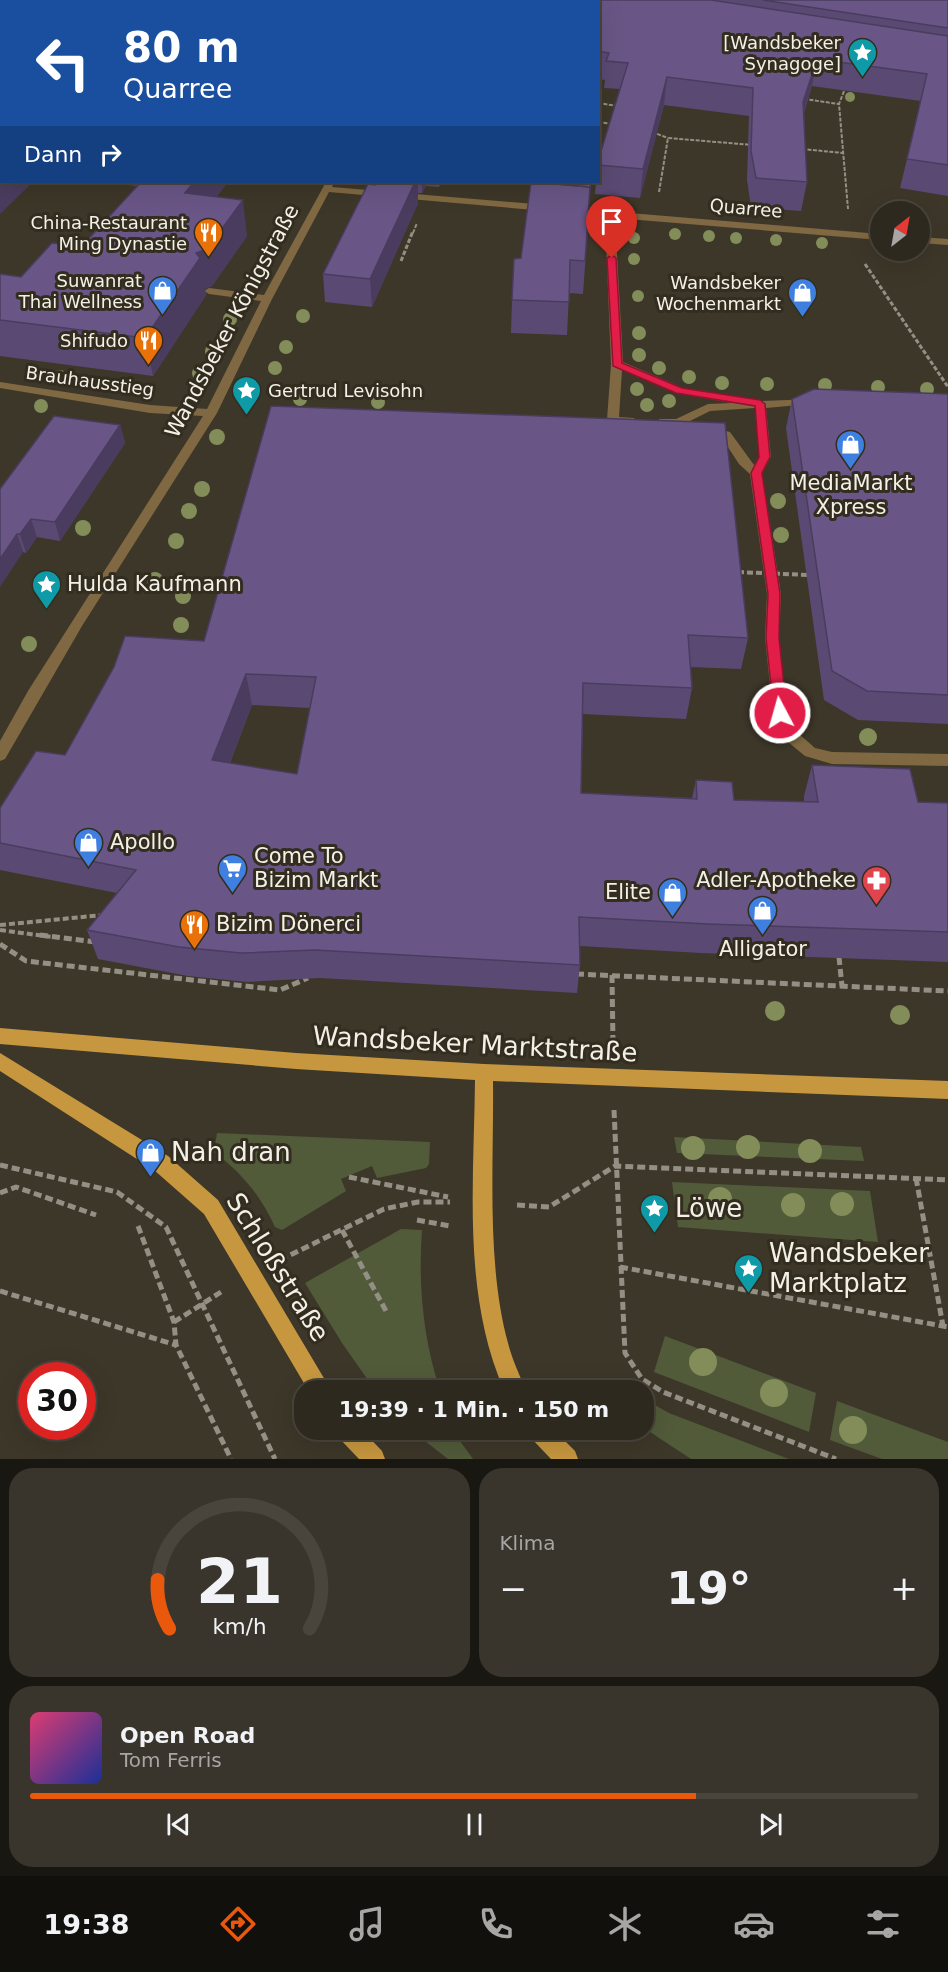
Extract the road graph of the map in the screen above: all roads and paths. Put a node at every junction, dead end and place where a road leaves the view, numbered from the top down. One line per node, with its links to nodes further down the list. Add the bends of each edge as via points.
1 (846, 85): 5 (path)
2 (804, 99): 5 (path)
3 (626, 102): 4 (path, via 616,106)
4 (600, 103)
5 (839, 104): 12 (path)
6 (600, 122): 7 (path)
7 (618, 124)
8 (647, 130): 9 (path)
9 (668, 138): 10 (path); 16 (path)
10 (761, 146)
11 (796, 149): 12 (path)
12 (843, 153): 17 (path)
13 (328, 185): 14 (street, Quarree); 23 (street, Wandsbeker Königstraße)
14 (428, 197): 15 (street, Quarree); 21 (path)
15 (609, 216): 16 (street, Quarree); 24 (street)
16 (654, 219): 17 (street, Quarree)
17 (850, 235): 18 (street, Quarree); 26 (path, via 856,250)
18 (870, 236)
19 (930, 241): 20 (street)
20 (948, 242)
21 (401, 261)
22 (209, 291): 23 (street)
23 (267, 298): 29 (street, Wandsbeker Königstraße)
24 (617, 364): 28 (street, via 680,391); 30 (street, via 613,420)
25 (0, 385): 29 (street, Brauhausstieg, via 150,409)
26 (948, 387)
27 (819, 401): 28 (street)
28 (760, 404): 30 (street, via 708,408); 31 (street, via 765,457)
29 (211, 413): 34 (street, Wandsbeker Königstraße, via 77,623)
30 (678, 423): 31 (street, via 726,435)
31 (756, 473): 35 (street, via 774,594 772,638 780,713 793,738 810,752 832,758)
32 (731, 572): 33 (path, bridge)
33 (808, 575)
34 (0, 755)
35 (948, 760)
36 (106, 914): 37 (path)
37 (0, 925)
38 (0, 930): 39 (path)
39 (102, 942)
40 (0, 944): 44 (path, via 26,961 280,990)
41 (839, 957): 45 (path)
42 (576, 974): 43 (path)
43 (612, 975): 45 (path); 47 (path)
44 (311, 977)
45 (842, 986): 46 (path)
46 (948, 991)
47 (613, 1002)
48 (0, 1036): 50 (main road, Wandsbeker Marktstraße, via 296,1062)
49 (0, 1061): 67 (main road, Schloßstraße, via 161,1163 211,1207)
50 (484, 1072): 51 (main road, Wandsbeker Marktstraße); 60 (main road)
51 (948, 1090)
52 (615, 1134): 54 (path)
53 (0, 1165): 69 (path, via 117,1192 166,1227)
54 (615, 1166): 56 (path); 60 (path, via 549,1207); 66 (path)
55 (349, 1177): 59 (path)
56 (916, 1178): 57 (path); 72 (path)
57 (948, 1180)
58 (0, 1193): 61 (path, via 16,1187)
59 (452, 1198)
60 (484, 1203): 65 (path, via 418,1202 384,1209); 75 (main road, via 483,1239 492,1324)
61 (96, 1215)
62 (417, 1220): 64 (path)
63 (138, 1226): 71 (path)
64 (457, 1227)
65 (342, 1230): 67 (path); 70 (path)
66 (620, 1267): 72 (path); 82 (path, via 625,1353 642,1379 663,1392)
67 (251, 1274): 69 (path); 74 (main road, Schloßstraße)
68 (0, 1291): 73 (path)
69 (201, 1305): 71 (path); 79 (path)
70 (386, 1311)
71 (174, 1322): 73 (path)
72 (946, 1326)
73 (176, 1345): 78 (path)
74 (314, 1380)
75 (512, 1380)
76 (356, 1440): 80 (main road)
77 (549, 1440): 81 (main road)
78 (231, 1459)
79 (275, 1459)
80 (374, 1459)
81 (567, 1459)
82 (836, 1459)

